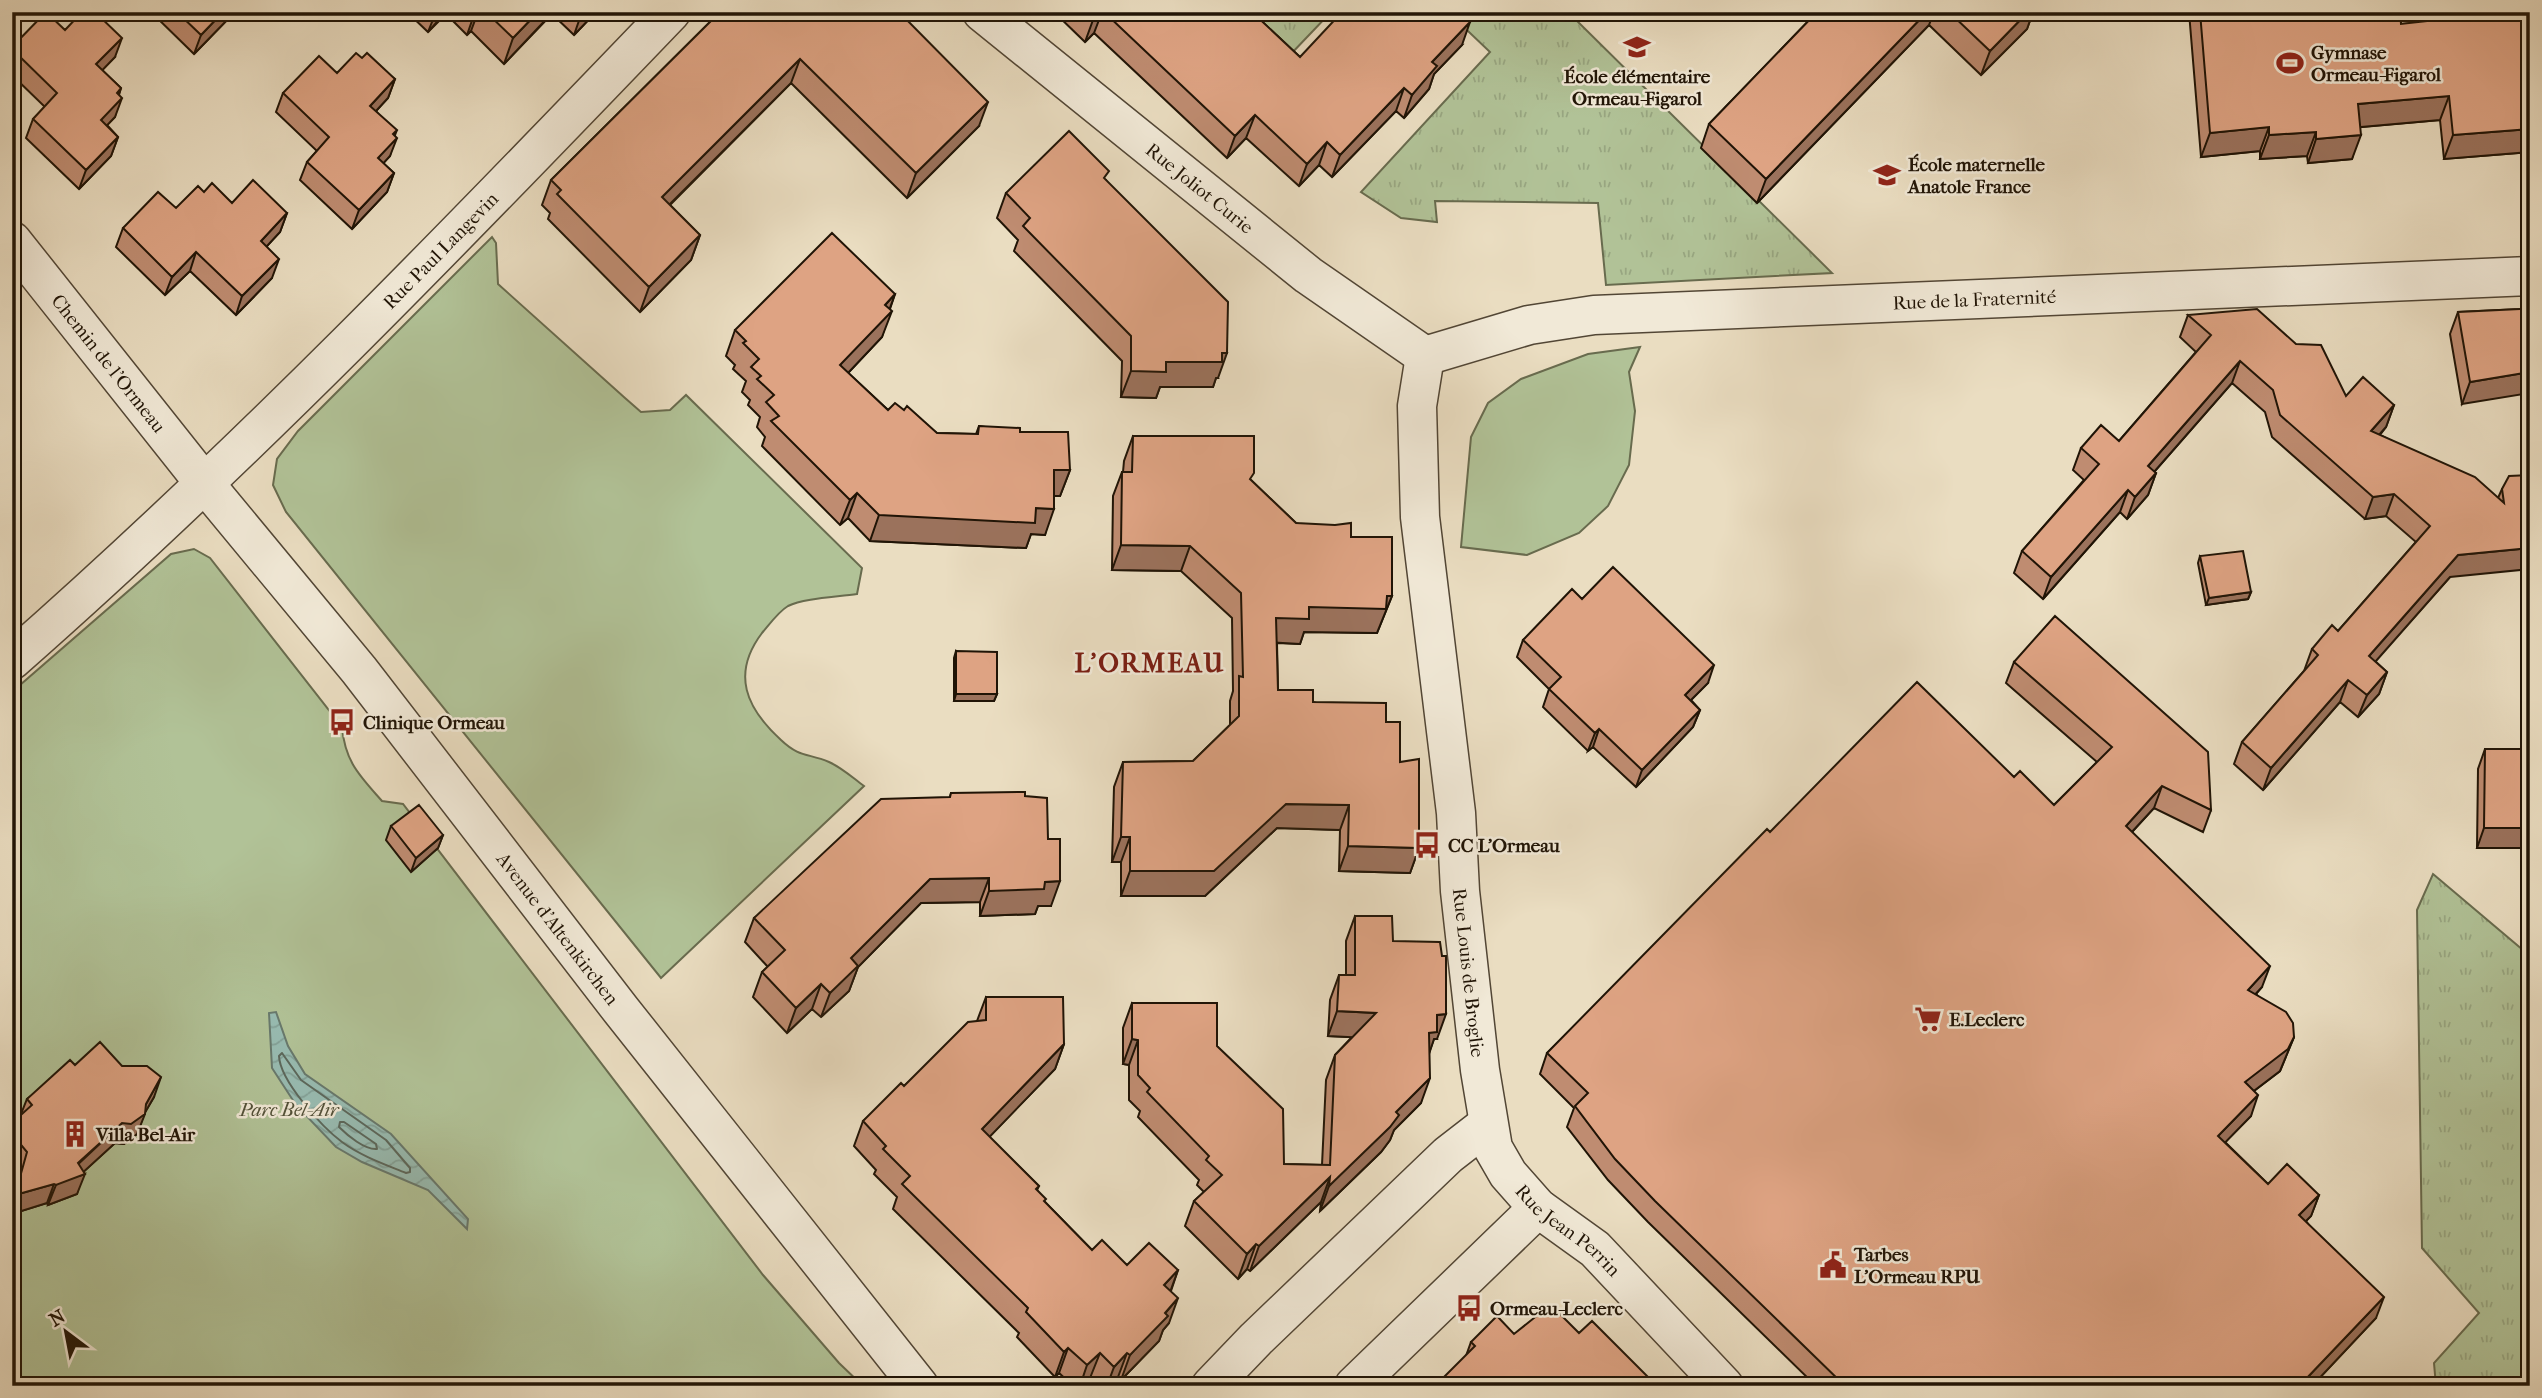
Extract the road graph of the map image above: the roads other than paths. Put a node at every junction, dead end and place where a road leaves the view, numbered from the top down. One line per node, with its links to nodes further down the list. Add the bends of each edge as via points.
1 (671, 12): 6 (street, Rue Paul Langevin, via 478,214)
2 (982, 12): 5 (street, Rue Joliot Curie, via 1308,275)
3 (12, 242): 6 (street, Chemin de l'Ormeau)
4 (2530, 276): 5 (street, Rue de la Fraternité, via 1594,315 1529,325)
5 (1425, 356): 8 (street, Rue Louis de Broglie, via 1417,406 1420,517 1457,813 1460,891)
6 (205, 484): 7 (street, Rue Paul Langevin); 10 (street, Avenue d'Altenkirchen, via 359,670 629,1020)
7 (12, 660)
8 (1488, 1124): 9 (street, Rue Jean Perrin, via 1507,1174); 11 (street, via 1448,1155)
9 (1538, 1208): 12 (street); 13 (street, Rue Jean Perrin, via 1595,1249)
10 (921, 1382)
11 (1212, 1386)
12 (1354, 1386)
13 (1724, 1386)

